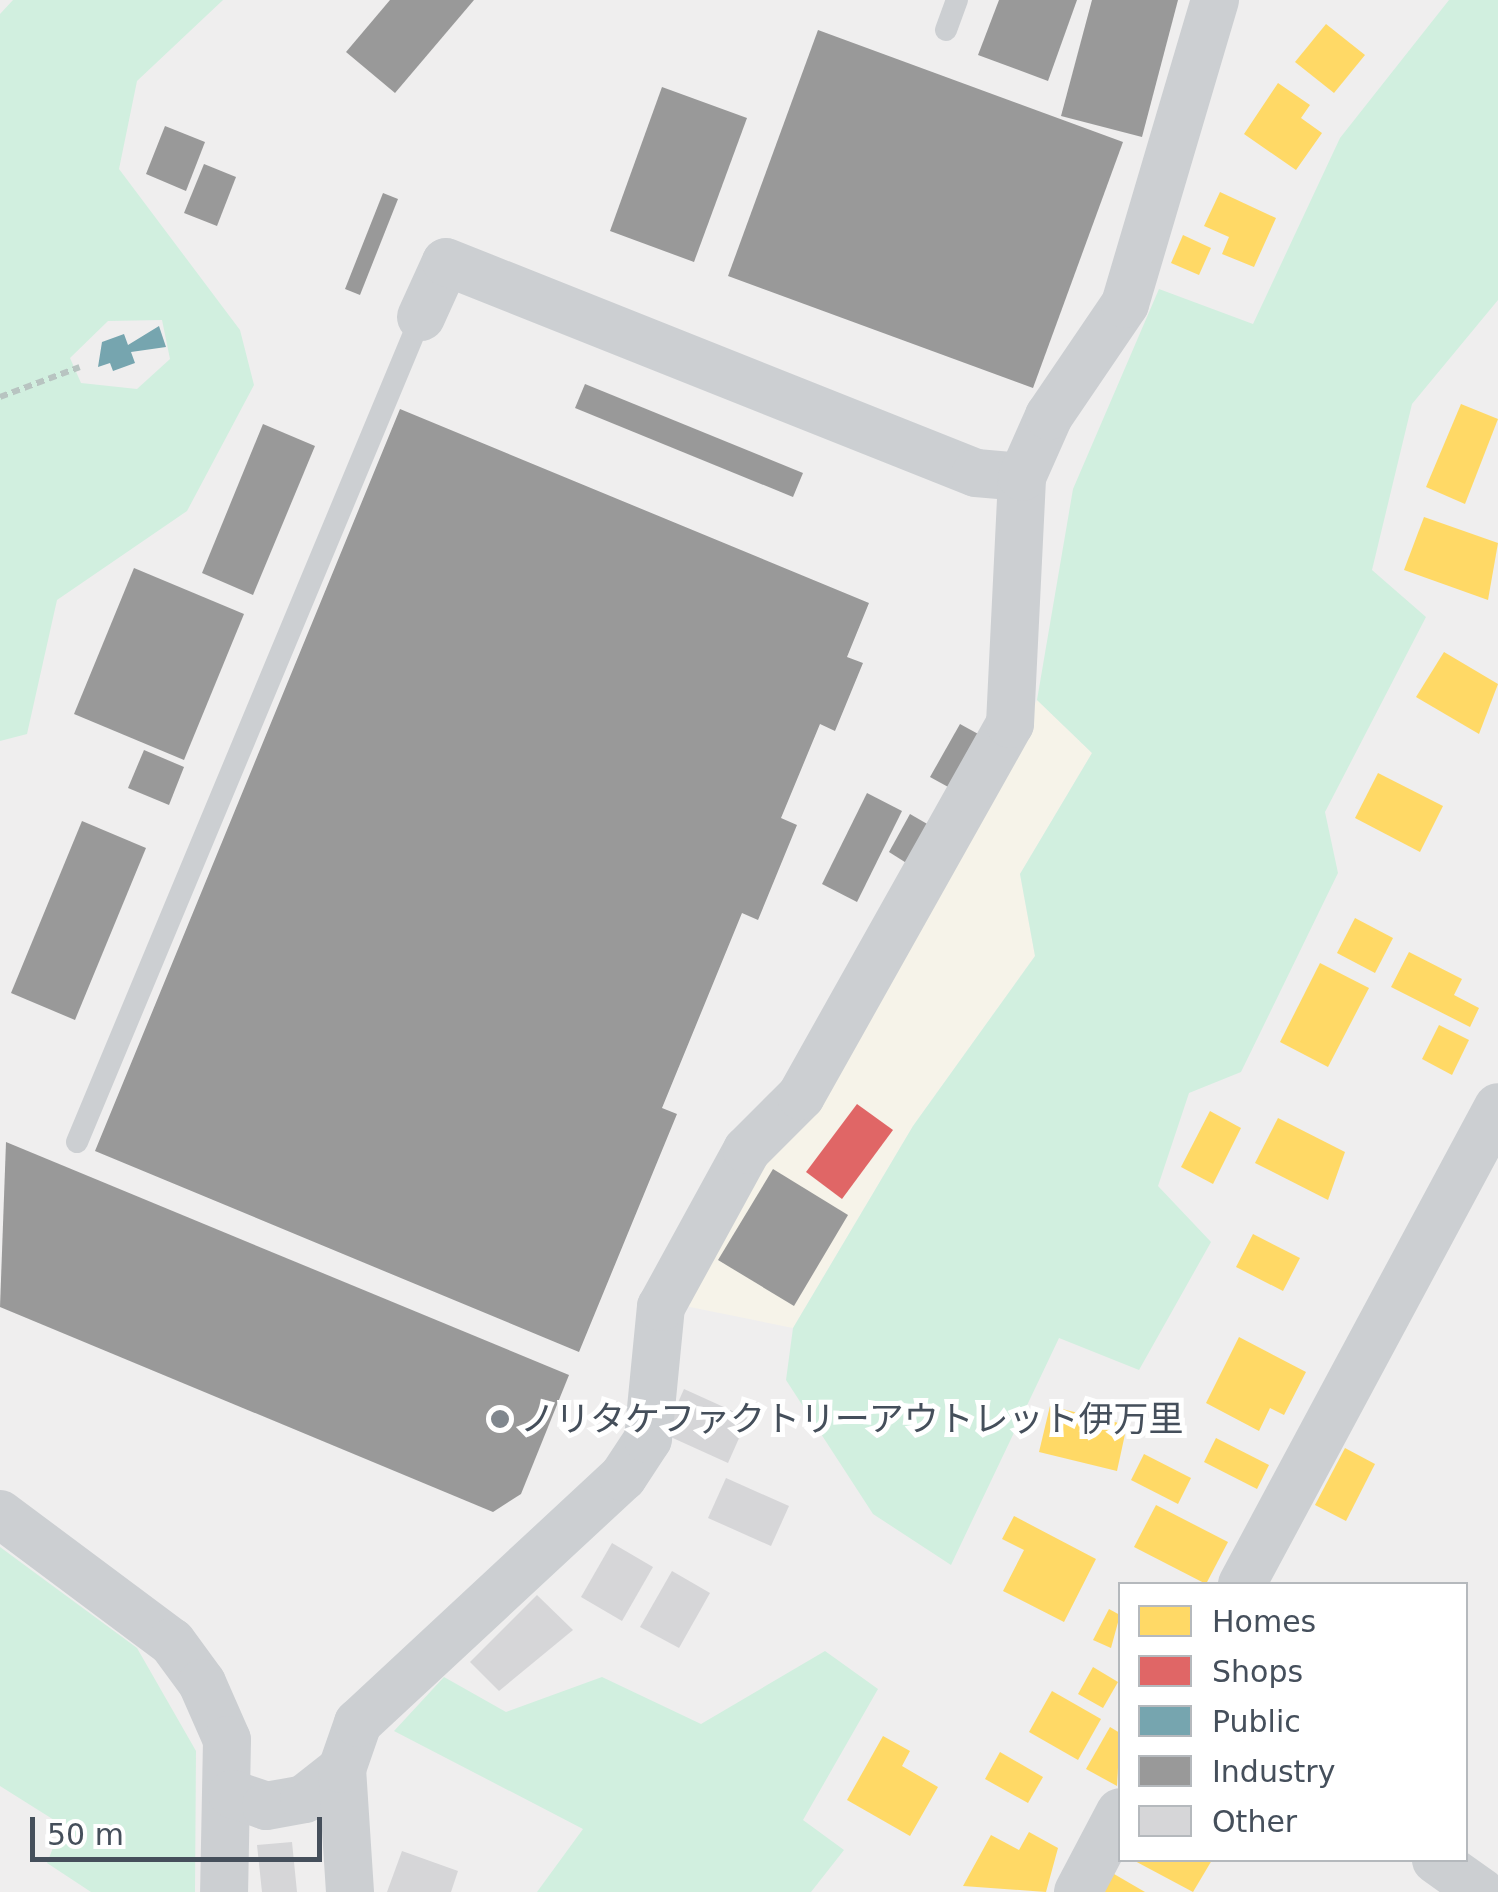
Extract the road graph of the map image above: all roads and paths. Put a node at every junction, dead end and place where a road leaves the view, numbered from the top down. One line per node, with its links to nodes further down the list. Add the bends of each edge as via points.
1 (957, 0): 3 (lane)
2 (1214, 0): 7 (street, via 1125,304 1048,416)
3 (946, 30)
4 (421, 317): 7 (street, via 446,262 976,472); 9 (lane)
5 (80, 367): 6 (path)
6 (0, 397)
7 (1022, 477): 12 (street, via 1010,724 801,1096 747,1150 661,1307 648,1439 623,1477 358,1723)
8 (1498, 1108): 11 (street)
9 (77, 1142)
10 (0, 1514): 13 (street, via 172,1642 226,1740)
11 (1243, 1582)
12 (342, 1769): 13 (street, via 304,1799 266,1806); 17 (street)
13 (232, 1794): 16 (street)
14 (1118, 1816): 18 (street)
15 (1439, 1862): 19 (street)
16 (224, 1892)
17 (350, 1892)
18 (1078, 1892)
19 (1480, 1892)

